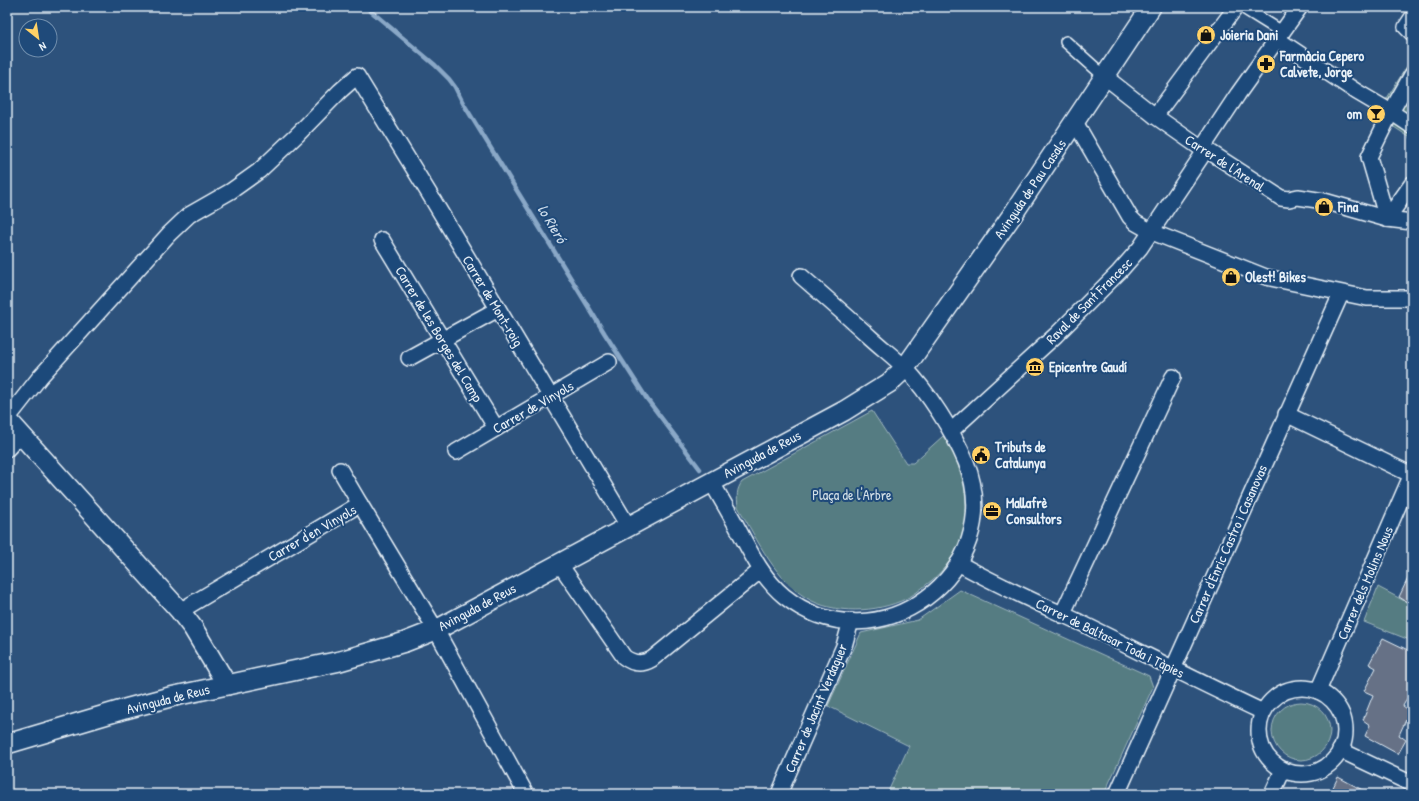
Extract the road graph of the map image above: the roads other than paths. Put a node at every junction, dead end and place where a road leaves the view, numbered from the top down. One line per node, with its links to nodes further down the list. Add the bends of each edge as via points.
1 (1151, 7): 10 (street, Avinguda de Pau Casals)
2 (1236, 7): 12 (street)
3 (1242, 7): 7 (street)
4 (1300, 7): 7 (street)
5 (1412, 18): 6 (street, via 1406,27)
6 (1412, 33)
7 (1280, 36): 11 (street, via 1357,92); 15 (street, Raval de Sant Francesc, via 1203,147)
8 (1066, 42): 10 (street, Carrer de l'Arenal)
9 (1412, 75): 11 (street)
10 (1104, 76): 12 (street, Carrer de l'Arenal); 13 (street, Avinguda de Pau Casals)
11 (1391, 112): 14 (street); 17 (street, via 1369,157)
12 (1156, 116): 15 (street, Carrer de l'Arenal)
13 (1075, 122): 19 (street, via 1127,213 1136,223); 28 (street, Avinguda de Pau Casals)
14 (1412, 126)
15 (1205, 151): 17 (street, Carrer de l'Arenal, via 1281,198 1298,197 1324,201); 19 (street, Raval de Sant Francesc)
16 (1412, 184): 17 (street)
17 (1387, 219): 18 (street, Carrer de l'Arenal)
18 (1412, 222)
19 (1152, 232): 22 (street, via 1266,277); 34 (street, Raval de Sant Francesc, via 1119,272 1056,335)
20 (382, 240): 25 (street, Carrer de les Borges del Camp)
21 (801, 276): 28 (street)
22 (1341, 294): 23 (street, via 1378,299); 31 (street, Carrer d'Enric Castro i Casanovas)
23 (1412, 298)
24 (498, 309): 25 (street); 30 (street, Carrer de Mont-roig); 32 (street, Carrer de Mont-roig, via 357,76 259,171 218,200 189,215 169,234 40,377)
25 (443, 340): 26 (street); 33 (street, Carrer de les Borges del Camp)
26 (409, 358)
27 (609, 362): 30 (street, Carrer de Vinyols)
28 (905, 368): 34 (street); 40 (street, Avinguda de Reus, via 889,383 844,410)
29 (1173, 377): 47 (street)
30 (551, 397): 33 (street, Carrer de Vinyols); 42 (street, Carrer de Mont-roig)
31 (1286, 414): 39 (street); 50 (street, Carrer d'Enric Castro i Casanovas)
32 (7, 419): 35 (street)
33 (496, 428): 37 (street, Carrer de Vinyols)
34 (951, 431): 44 (street, via 970,474 974,497 971,531)
35 (21, 434): 36 (street); 46 (street)
36 (7, 449)
37 (456, 452)
38 (340, 470): 41 (street)
39 (1412, 475): 52 (street, Carrer dels Molins Nous)
40 (711, 481): 42 (street, Avinguda de Reus); 45 (street)
41 (360, 504): 46 (street, Carrer d'en Vinyols); 49 (street, Carrer d'en Vinyols)
42 (628, 526): 43 (street, Avinguda de Reus)
43 (559, 563): 45 (street, via 624,657 637,663 652,659); 49 (street, Avinguda de Reus)
44 (958, 563): 47 (street, Carrer de Baltasar Toda i Tàpies); 48 (street, via 936,590 907,610 886,618)
45 (761, 570): 48 (street, via 774,587 804,609 827,617)
46 (180, 611): 51 (street)
47 (1062, 615): 50 (street, Carrer de Baltasar Toda i Tàpies)
48 (851, 621): 59 (street, Carrer de Jacint Verdaguer, via 844,646)
49 (436, 630): 51 (street, Avinguda de Reus, via 340,661); 58 (street, Carrer d'en Vinyols)
50 (1172, 669): 53 (street, Carrer de Baltasar Toda i Tàpies); 60 (street, Carrer d'Enric Castro i Casanovas)
51 (227, 685): 54 (street, Avinguda de Reus, via 125,709)
52 (1318, 691): 53 (street, via 1308,688 1286,690 1269,703); 55 (street, via 1331,699 1344,721 1344,741)
53 (1263, 712): 56 (street, via 1259,722 1260,745 1269,759)
54 (7, 744)
55 (1340, 750): 56 (street, via 1328,765 1320,770 1302,774); 57 (street)
56 (1283, 770): 61 (street)
57 (1412, 784)
58 (526, 794)
59 (779, 794)
60 (1117, 794)
61 (1272, 794)

